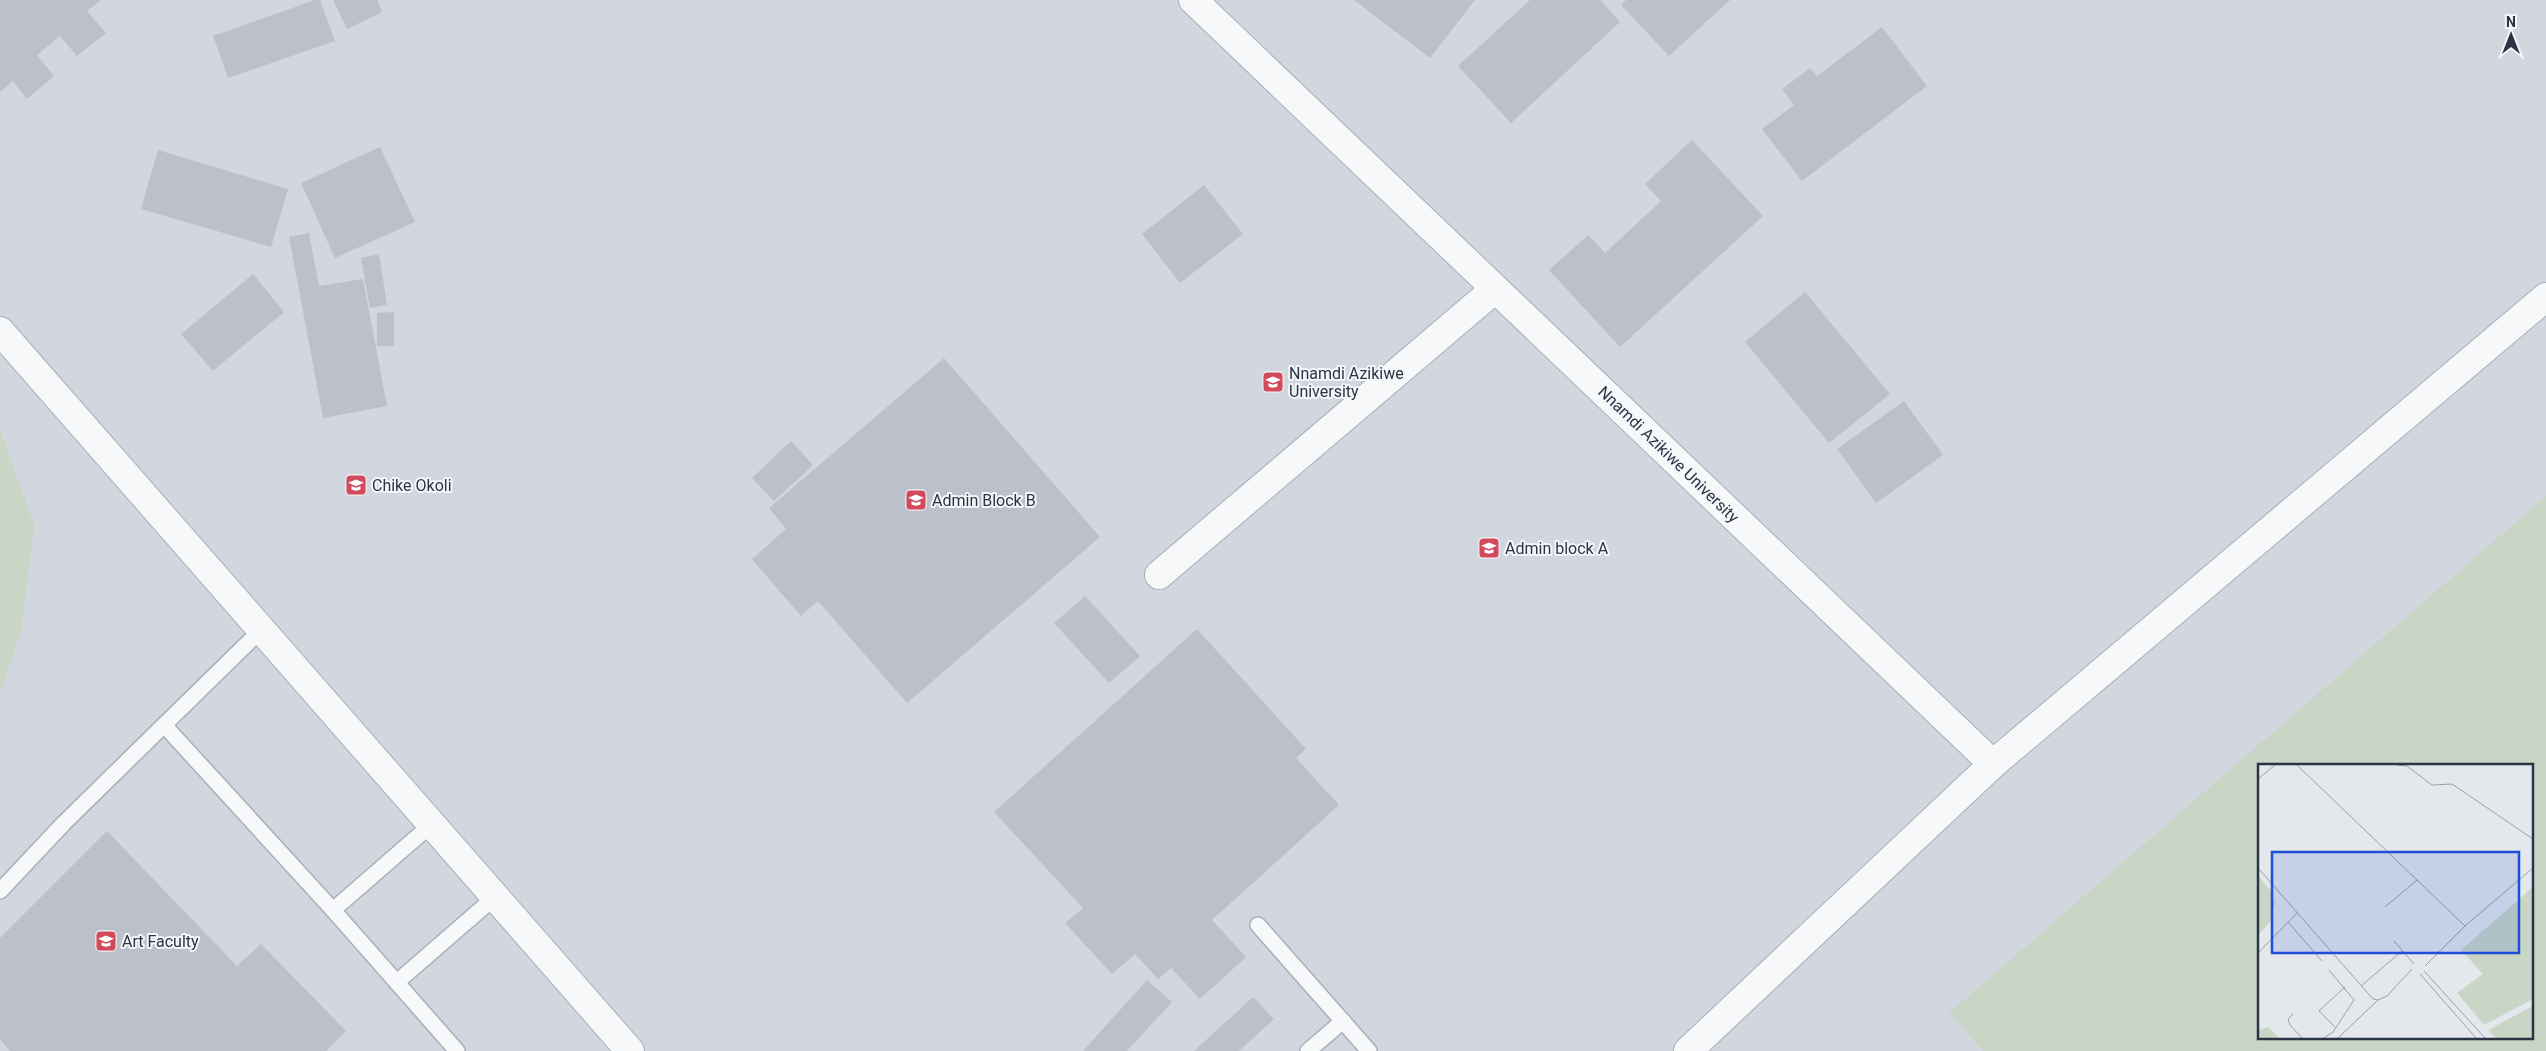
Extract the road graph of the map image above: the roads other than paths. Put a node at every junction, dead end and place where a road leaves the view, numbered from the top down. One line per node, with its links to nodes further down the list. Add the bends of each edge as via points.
1 (1193, 0): 2 (street, Nnamdi Azikiwe University)
2 (1496, 289): 5 (street); 8 (street, Nnamdi Azikiwe University)
3 (2546, 297): 8 (street)
4 (0, 331): 6 (street)
5 (1159, 576)
6 (262, 629): 7 (lane); 9 (street)
7 (164, 725): 10 (lane, via 64,822); 12 (lane)
8 (1993, 764): 20 (street)
9 (432, 824): 11 (street); 12 (lane)
10 (0, 891)
11 (495, 896): 14 (lane); 17 (street)
12 (333, 910): 14 (lane)
13 (1258, 925): 15 (lane)
14 (397, 982): 16 (lane)
15 (1343, 1021): 18 (lane); 19 (lane)
16 (456, 1051)
17 (630, 1051)
18 (1308, 1051)
19 (1369, 1051)
20 (1688, 1051)

